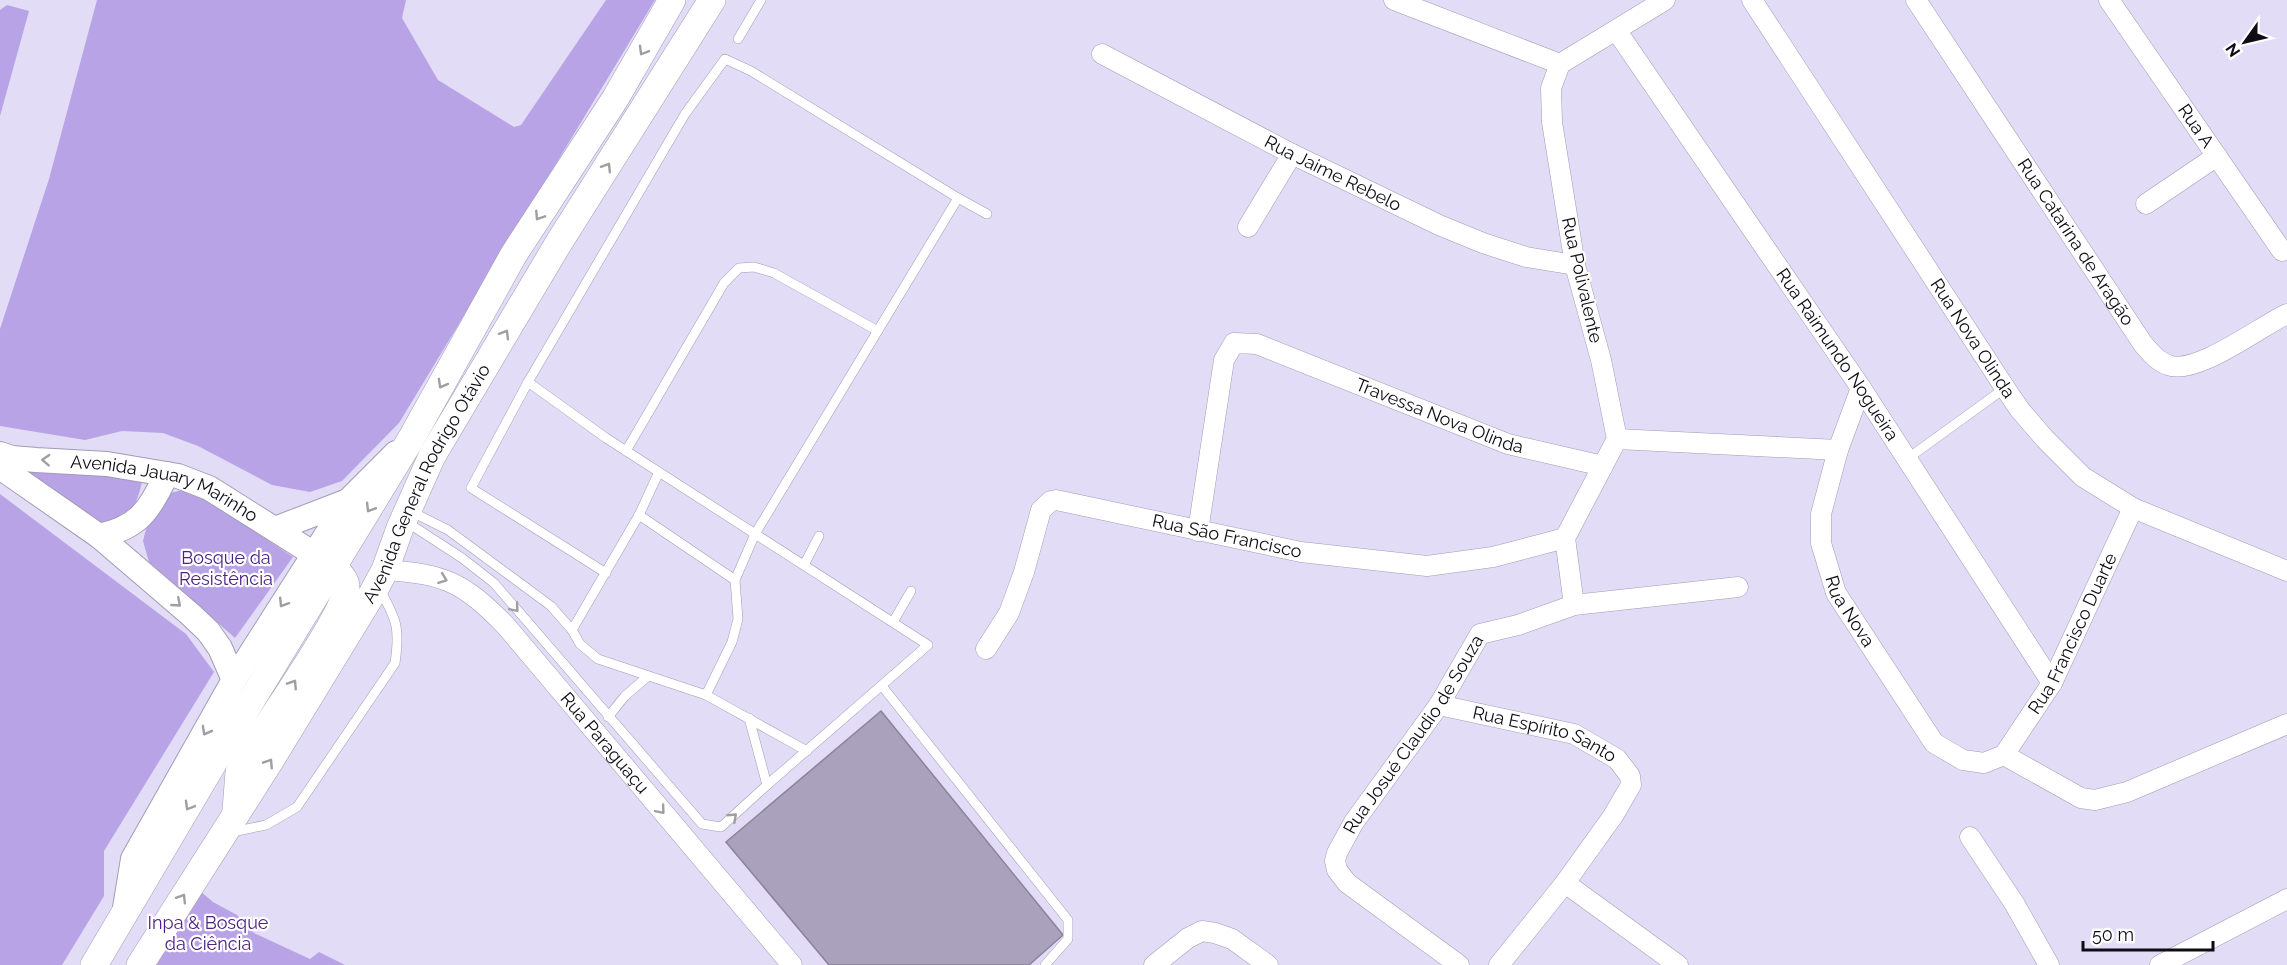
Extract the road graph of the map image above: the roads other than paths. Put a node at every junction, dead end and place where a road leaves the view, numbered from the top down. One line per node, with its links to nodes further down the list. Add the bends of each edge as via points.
1 (672, 0): 26 (main road, Avenida General Rodrigo Otávio, one-way to 26, via 615,99 514,254)
2 (712, 0): 38 (main road, Avenida General Rodrigo Otávio, one-way to 2, via 438,446 558,244)
3 (761, 0): 10 (lane)
4 (1394, 0): 12 (street)
5 (1665, 0): 9 (street)
6 (1752, 0): 25 (street, Rua Nova Olinda)
7 (1916, 0): 21 (street, Rua Catarina de Aragão, via 2157,360 2184,368 2193,365)
8 (2109, 0): 14 (street, Rua A)
9 (1616, 30): 12 (street); 24 (street, Rua Raimundo Nogueira)
10 (738, 39)
11 (1102, 54): 13 (street, Rua Jaime Rebelo)
12 (1560, 64): 20 (street, Rua Polivalente, via 1551,88 1552,122)
13 (1292, 154): 18 (street); 20 (street, Rua Jaime Rebelo, via 1482,243 1526,257)
14 (2217, 156): 16 (street); 19 (street, Rua A)
15 (958, 198): 17 (lane); 22 (lane); 23 (lane, via 725,59 685,114)
16 (2146, 204)
17 (987, 214)
18 (1248, 227)
19 (2282, 251)
20 (1575, 265): 27 (street, Rua Polivalente, via 1601,360)
21 (2287, 314)
22 (878, 331): 29 (lane, via 774,273 754,267 739,268 724,283); 43 (lane)
23 (528, 382): 29 (lane); 51 (lane, via 471,488)
24 (1861, 388): 28 (street, Rua Nova); 31 (street, Rua Raimundo Nogueira)
25 (2005, 388): 31 (lane); 37 (street, Rua Nova Olinda, via 2045,439 2083,477)
26 (411, 439): 36 (street, Avenida General Rodrigo Otávio); 47 (main road, Avenida General Rodrigo Otávio, one-way to 47)
27 (1617, 440): 28 (street); 32 (street)
28 (1838, 450): 70 (street, Rua Nova, via 1821,514 1821,543 1836,593 1934,743 1963,760 1984,763)
29 (626, 451): 34 (lane)
30 (0, 454): 35 (street, Avenida Jauary Marinho, one-way to 30)
31 (1907, 459): 62 (street, Rua Raimundo Nogueira)
32 (1603, 466): 42 (street, Travessa Nova Olinda, via 1508,444 1257,344 1242,342 1234,344 1224,360); 46 (street)
33 (0, 467): 44 (street)
34 (659, 472): 39 (lane); 43 (lane)
35 (167, 474): 40 (street); 41 (street, Avenida Jauary Marinho, via 208,488)
36 (348, 501): 41 (street); 47 (street, Avenida General Rodrigo Otávio)
37 (2133, 508): 50 (street, Rua Nova Olinda); 62 (street, Rua Francisco Duarte)
38 (406, 515): 52 (main road, Avenida General Rodrigo Otávio); 58 (lane, via 448,530 474,548 551,606); 66 (lane, one-way to 66, via 489,579)
39 (639, 515): 51 (lane); 53 (lane)
40 (139, 519): 44 (street); 48 (street)
41 (275, 529): 47 (street, Avenida Jauary Marinho)
42 (1198, 531): 46 (street, Rua São Francisco, via 1301,552 1427,566 1493,557); 59 (street, Rua São Francisco, via 1117,511 1051,501 1041,510 1009,613)
43 (755, 534): 49 (lane); 53 (lane)
44 (99, 536): 48 (street)
45 (819, 536): 49 (lane)
46 (1565, 538): 56 (street)
47 (324, 561): 61 (street, Avenida General Rodrigo Otávio, one-way to 61); 72 (main road, one-way to 47, via 239,772 247,756 338,613 346,594 344,579); 76 (main road, Avenida General Rodrigo Otávio, one-way to 76)
48 (133, 564): 61 (street, one-way to 61, via 208,631)
49 (804, 566): 57 (lane)
50 (2287, 571)
51 (606, 573): 58 (lane)
52 (381, 577): 72 (main road, Avenida General Rodrigo Otávio, one-way to 52); 72 (lane, via 398,637 395,663 297,807 266,825); 79 (street, Rua Paraguaçu, one-way to 79, via 439,576 484,603)
53 (735, 580): 64 (lane, via 738,619 732,642)
54 (1738, 586): 56 (street, Rua Josué Claudio de Souza)
55 (911, 591): 57 (lane)
56 (1574, 605): 65 (street, Rua Josué Claudio de Souza, via 1480,634)
57 (892, 622): 63 (lane, via 928,645)
58 (572, 630): 60 (lane, via 580,644 597,659)
59 (986, 649)
60 (647, 676): 64 (lane); 66 (lane)
61 (234, 680): 76 (street, Avenida General Rodrigo Otávio, one-way to 76, via 133,859)
62 (2052, 683): 70 (street, Rua Francisco Duarte)
63 (882, 686): 69 (lane); 80 (lane, via 1068,920 1068,939)
64 (706, 695): 67 (lane)
65 (1439, 705): 74 (street, Rua Espírito Santo, via 1574,734 1617,759 1630,776 1631,785 1613,816); 83 (street, Rua Josué Claudio de Souza, via 1354,822 1335,861 1347,883)
66 (608, 717): 71 (lane, one-way to 71, via 702,824 722,827)
67 (749, 718): 69 (lane); 71 (lane)
68 (2287, 724): 70 (street, via 2127,792 2095,800 2081,798)
69 (807, 751): 71 (lane)
70 (2004, 755)
71 (767, 785)
72 (230, 822): 78 (main road, Avenida General Rodrigo Otávio, one-way to 72)
73 (1970, 837): 86 (street)
74 (1565, 883): 84 (street); 85 (street)
75 (2287, 899): 87 (street)
76 (123, 919): 77 (main road, Avenida General Rodrigo Otávio)
77 (94, 965)
78 (140, 965)
79 (792, 965)
80 (1045, 965)
81 (1154, 965): 82 (street, via 1202,931 1233,939)
82 (1268, 965)
83 (1459, 965)
84 (1499, 965)
85 (1678, 965)
86 (2049, 965)
87 (2160, 965)

